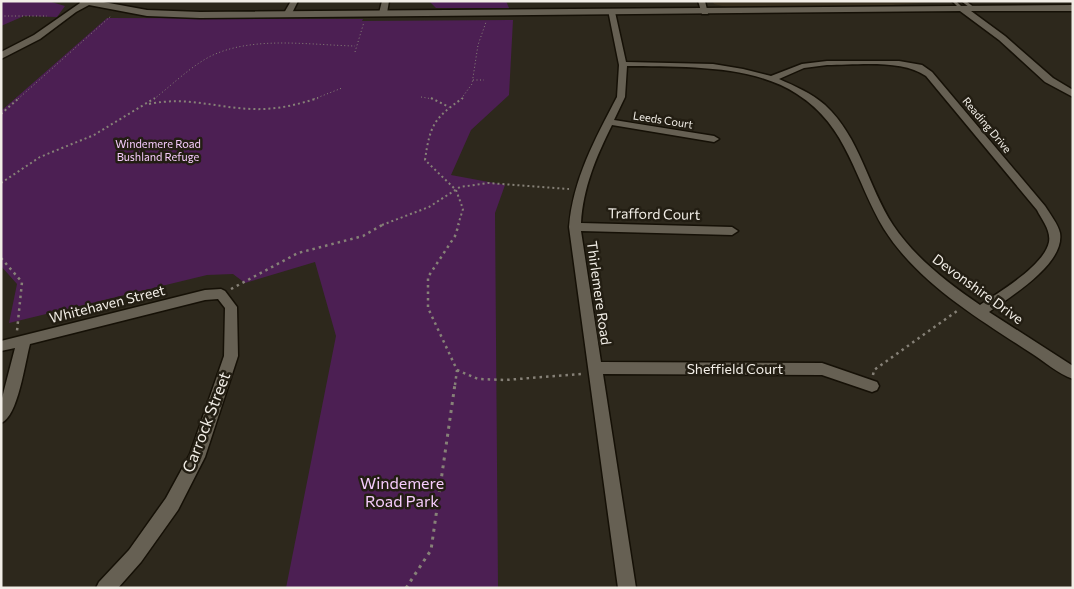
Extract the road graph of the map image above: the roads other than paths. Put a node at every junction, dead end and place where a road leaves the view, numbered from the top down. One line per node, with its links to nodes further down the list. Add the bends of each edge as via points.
1 (295, 1): 11 (street)
2 (386, 1): 12 (street)
3 (701, 1): 10 (street)
4 (954, 1): 7 (lane)
5 (87, 2): 6 (main road); 14 (main road)
6 (113, 4): 13 (main road); 13 (main road, via 124,10 147,13); 14 (main road)
7 (970, 10): 8 (main road); 10 (main road); 18 (main road, via 999,32 1049,80)
8 (1071, 10)
9 (611, 12): 10 (main road); 12 (main road); 16 (street, Thirlemere Road)
10 (705, 12)
11 (288, 13): 12 (main road); 13 (main road)
12 (383, 13)
13 (220, 14)
14 (63, 18): 15 (main road)
15 (1, 56)
16 (624, 64): 17 (street, Devonshire Drive, via 705,65); 19 (street, Thirlemere Road, via 625,82)
17 (773, 78): 24 (street, Devonshire Drive, via 811,99 830,116 841,131 879,214 899,241 924,268); 24 (street, Reading Drive, via 802,66 827,63 899,62 920,67 929,74 1040,208 1054,233 1053,249 1039,268)
18 (1073, 94)
19 (609, 122): 20 (street, Leeds Court); 21 (street, Thirlemere Road, via 578,189)
20 (714, 139)
21 (575, 227): 22 (street, Trafford Court); 27 (street, Thirlemere Road)
22 (732, 231)
23 (221, 294): 25 (street, Whitehaven Street, via 205,295); 31 (street, Carrock Street, via 231,307 231,356 197,457 172,504 134,556)
24 (981, 311): 28 (street, Devonshire Drive)
25 (21, 341): 26 (street, Whitehaven Street); 30 (street, via 7,408)
26 (1, 346)
27 (595, 368): 29 (street, Sheffield Court, via 822,369); 32 (street, Thirlemere Road)
28 (1073, 373)
29 (872, 386)
30 (1, 417)
31 (105, 588)
32 (627, 588)

